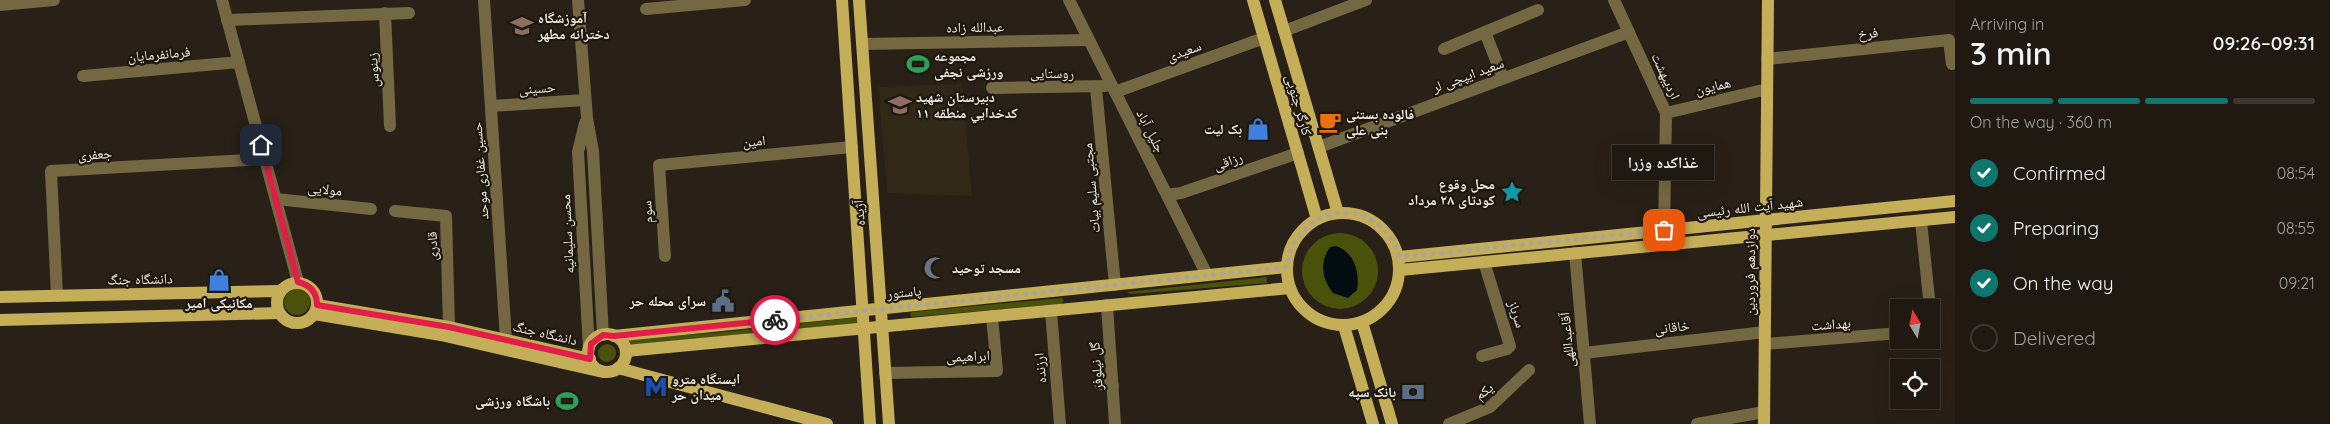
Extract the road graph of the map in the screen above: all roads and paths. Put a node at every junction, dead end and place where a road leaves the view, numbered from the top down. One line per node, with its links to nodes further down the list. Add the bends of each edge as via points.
1 (54, 0): 14 (street)
2 (222, 0): 19 (street)
3 (484, 0): 37 (street, حسین غفاری موحد)
4 (578, 0): 36 (street, محسن سلیمانیه)
5 (745, 0): 15 (street)
6 (842, 0): 41 (main road, آژیده)
7 (859, 0): 25 (main road, آژیده)
8 (1069, 0): 24 (street, جلیل آباد)
9 (1253, 0): 23 (main road, کارگر جنوبی)
10 (1275, 0): 20 (main road, کارگر جنوبی)
11 (1614, 0): 22 (street, اردیبهشت)
12 (1768, 0): 27 (main road, دوازدهم فروردین)
13 (1361, 1): 20 (street)
14 (0, 5)
15 (646, 9)
16 (1538, 10): 21 (street)
17 (409, 13): 18 (street)
18 (385, 14): 19 (street); 40 (street, زینوس)
19 (227, 20): 28 (street)
20 (1284, 31): 42 (main road, کارگر جنوبی)
21 (1485, 32): 26 (street); 31 (street)
22 (1629, 32): 31 (street, سعید ایپچی لر); 38 (street, اردیبهشت)
23 (1264, 38): 34 (street, سعیدی); 43 (main road, کارگر جنوبی)
24 (1088, 40): 25 (street, عبدالله زاده); 34 (street, جلیل آباد)
25 (862, 44): 77 (main road, آژیده)
26 (1444, 49)
27 (1767, 59): 29 (street, فرخ, via 1949,40); 35 (main road, دوازدهم فروردین)
28 (239, 62): 30 (street, فرمانفرمایان); 44 (street)
29 (1952, 64)
30 (83, 76)
31 (1503, 78): 42 (street, سعید ایپچی لر)
32 (992, 88): 33 (street, روستایی)
33 (1096, 88): 34 (street, روستایی); 66 (street, مجتبی سلیم بیات)
34 (1113, 89): 46 (street, جلیل آباد)
35 (1767, 90): 38 (street, همایون); 54 (main road, دوازدهم فروردین)
36 (585, 100): 37 (street, حسینی); 39 (street, محسن سلیمانیه)
37 (491, 106): 92 (street, حسین غفاری موحد)
38 (1666, 113): 56 (street, اردیبهشت)
39 (587, 118): 90 (street, محسن سلیمانیه, via 593,151); 95 (street, محسن سلیمانیه, via 578,152)
40 (390, 126)
41 (852, 147): 45 (street, امین); 79 (main road, آژیده)
42 (1318, 147): 51 (main road, کارگر جنوبی)
43 (1298, 153): 46 (street, رزاقی); 53 (main road, کارگر جنوبی)
44 (265, 159): 47 (street); 70 (street, جعفری, via 51,171)
45 (659, 165): 60 (street, سوم)
46 (1167, 195): 64 (street, جلیل آباد)
47 (276, 199): 49 (street, مولایی); 65 (street)
48 (1955, 201): 54 (main road, شهید آیت الله رئیسی)
49 (371, 209)
50 (395, 211): 86 (street, قادری, via 446,216)
51 (1338, 213): 53 (main road); 62 (main road, via 1356,214 1373,221 1387,233)
52 (1955, 217): 55 (main road)
53 (1317, 219): 63 (main road, via 1292,244)
54 (1766, 220): 56 (main road, شهید آیت الله رئیسی); 57 (main road, دوازدهم فروردین)
55 (1921, 221): 57 (main road); 72 (street)
56 (1664, 230): 58 (main road); 62 (main road, شهید آیت الله رئیسی)
57 (1766, 235): 58 (main road); 91 (main road, دوازدهم فروردین)
58 (1664, 245): 59 (main road)
59 (1575, 253): 61 (main road); 94 (street, آقاعبداللهی)
60 (665, 256)
61 (1484, 262): 62 (main road); 96 (street, سرباز, via 1510,346)
62 (1399, 264): 83 (main road, via 1397,287 1389,302)
63 (1287, 267): 64 (main road, پاستور); 67 (main road)
64 (1207, 276): 66 (main road, پاستور)
65 (298, 282): 69 (main road); 76 (main road, via 310,287 317,298)
66 (1115, 285): 68 (main road, پاستور)
67 (1290, 288): 73 (main road); 85 (main road, via 1307,312 1320,320)
68 (1071, 289): 74 (main road, پاستور); 75 (main road)
69 (280, 290): 70 (main road, دانشگاه جنگ); 80 (main road, via 276,301)
70 (57, 296): 71 (main road, دانشگاه جنگ)
71 (0, 297)
72 (1929, 299)
73 (1107, 305): 75 (main road); 107 (street, گل نیلوفر, via 1106,385)
74 (905, 307): 77 (main road, پاستور); 84 (main road, via 902,319)
75 (1073, 308): 78 (main road)
76 (316, 309): 80 (main road, via 310,318 299,323 287,321); 86 (main road, دانشگاه جنگ); 99 (main road, دانشگاه جنگ)
77 (881, 310): 79 (main road, پاستور); 87 (main road, آژیده)
78 (1051, 310): 81 (main road); 106 (street, ارزنده)
79 (862, 311): 88 (main road, آژیده); 90 (main road, پاستور)
80 (279, 312): 82 (main road)
81 (992, 316): 84 (main road); 100 (street, ابراهیمی, via 997,371)
82 (0, 320)
83 (1362, 322): 85 (main road); 109 (main road)
84 (908, 324): 87 (main road)
85 (1344, 326): 108 (main road)
86 (449, 327): 92 (main road, دانشگاه جنگ)
87 (882, 327): 88 (main road); 100 (main road, آژیده)
88 (863, 328): 93 (main road); 104 (main road, آژیده)
89 (1890, 333): 91 (street, بهداشت)
90 (609, 336): 93 (main road, via 622,342); 95 (main road, via 594,340)
91 (1765, 338): 94 (street, خاقانی); 102 (main road, دوازدهم فروردین)
92 (506, 340): 95 (main road, دانشگاه جنگ)
93 (626, 352): 97 (main road, via 625,361); 101 (main road)
94 (1584, 353): 111 (street, آقاعبداللهی)
95 (589, 354): 99 (main road, via 595,367)
96 (1482, 356)
97 (618, 368): 99 (main road); 101 (main road)
98 (1529, 370): 110 (street, یکم, via 1490,407)
99 (603, 372)
100 (885, 373): 105 (main road, آژیده)
101 (642, 375): 103 (main road)
102 (1764, 418): 112 (street)
103 (827, 424)
104 (870, 424)
105 (889, 424)
106 (1060, 424)
107 (1115, 424)
108 (1373, 424)
109 (1392, 424)
110 (1448, 424)
111 (1590, 424)
112 (1697, 424)

